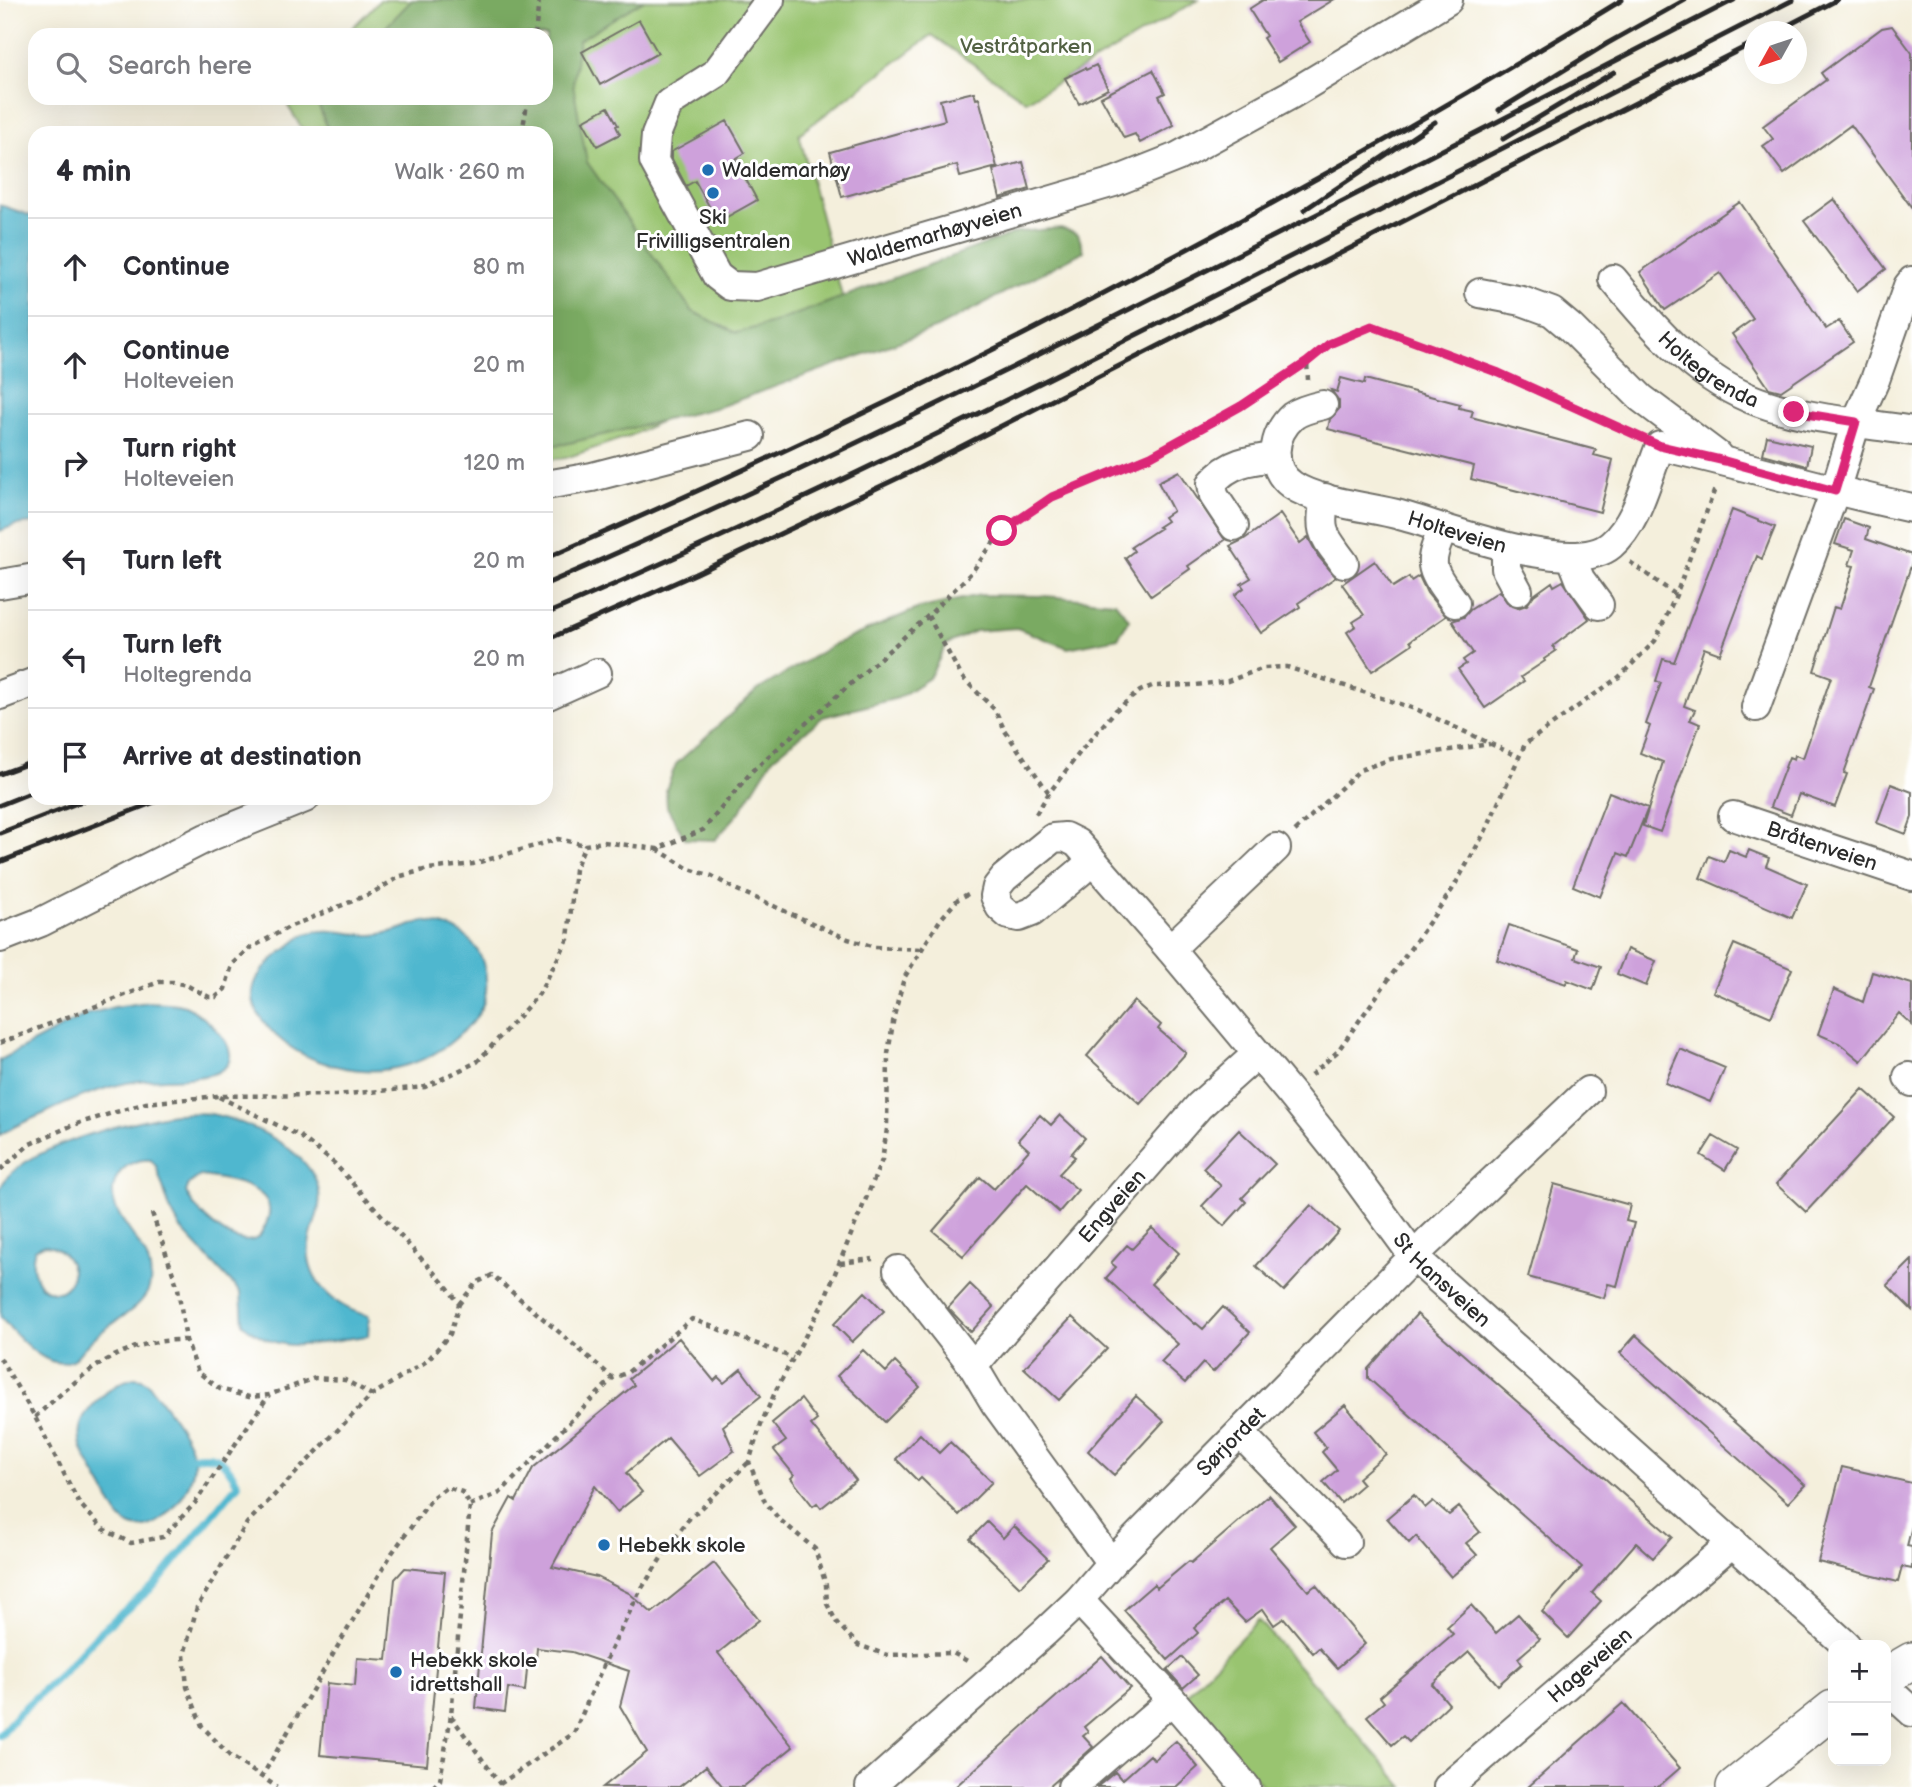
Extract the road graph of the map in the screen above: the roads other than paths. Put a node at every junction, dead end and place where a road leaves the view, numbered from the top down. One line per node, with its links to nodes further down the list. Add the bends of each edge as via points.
1 (770, 0): 2 (street, Waldemarhøyveien, via 715,74 669,103 656,135 654,161 717,276 730,286 757,286 1114,182 1177,157)
2 (1448, 0)
3 (1613, 279): 7 (street, Holtegrenda, via 1653,328 1710,377 1749,398 1794,412)
4 (1912, 281): 7 (street)
5 (1480, 293): 11 (street, via 1552,312 1641,398)
6 (1317, 406): 10 (street, via 1293,416 1275,442)
7 (1856, 422): 8 (street, Holtegrenda); 13 (street)
8 (1912, 431)
9 (750, 436): 12 (street)
10 (1276, 457): 14 (street, Holteveien, via 1292,485); 16 (street, via 1234,465 1212,483 1214,496)
11 (1725, 461): 13 (street); 19 (street, Holteveien, via 1660,446 1631,520 1611,545 1599,552)
12 (553, 484)
13 (1835, 491): 15 (street); 30 (street)
14 (1325, 498): 17 (street, Holteveien); 20 (street, via 1322,533)
15 (1912, 508)
16 (1234, 526)
17 (1443, 530): 18 (street, Holteveien); 24 (street, via 1433,566)
18 (1506, 547): 19 (street, Holteveien); 23 (street, via 1506,569)
19 (1571, 556): 25 (street, via 1580,579)
20 (1345, 563)
21 (28, 579): 22 (street)
22 (0, 584)
23 (1518, 591)
24 (1455, 603)
25 (1599, 605)
26 (597, 673): 28 (street)
27 (28, 685): 29 (street)
28 (553, 693)
29 (0, 695)
30 (1756, 707)
31 (288, 805): 36 (street, via 206,838 41,922)
32 (1733, 816): 35 (street, Bråtenveien)
33 (1276, 848): 37 (street)
34 (1093, 861): 34 (street, St Hansveien, via 1065,837 1053,838 1004,878 995,896 1000,907 1018,917 1032,912); 37 (street, St Hansveien)
35 (1912, 876)
36 (0, 938)
37 (1170, 949): 38 (street, St Hansveien)
38 (1257, 1054): 40 (street, St Hansveien, via 1335,1149); 42 (street, Engveien, via 1199,1106)
39 (1588, 1091): 40 (street, Sørjordet)
40 (1414, 1257): 43 (street, Sørjordet); 45 (street, St Hansveien)
41 (898, 1270): 42 (street)
42 (973, 1366): 46 (street)
43 (1240, 1433): 44 (street); 46 (street, Sørjordet)
44 (1346, 1542)
45 (1733, 1542): 48 (street, St Hansveien); 58 (street, Hageveien)
46 (1111, 1563): 47 (street, Sørjordet)
47 (1079, 1600): 52 (street); 56 (street, Sørjordet)
48 (1841, 1640)
49 (1912, 1661): 50 (main road)
50 (1891, 1673)
51 (1891, 1693): 53 (street)
52 (1172, 1700): 55 (street); 57 (street)
53 (1912, 1712)
54 (1828, 1713): 59 (main road)
55 (1240, 1785)
56 (870, 1787)
57 (1072, 1787)
58 (1448, 1787)
59 (1735, 1787)

